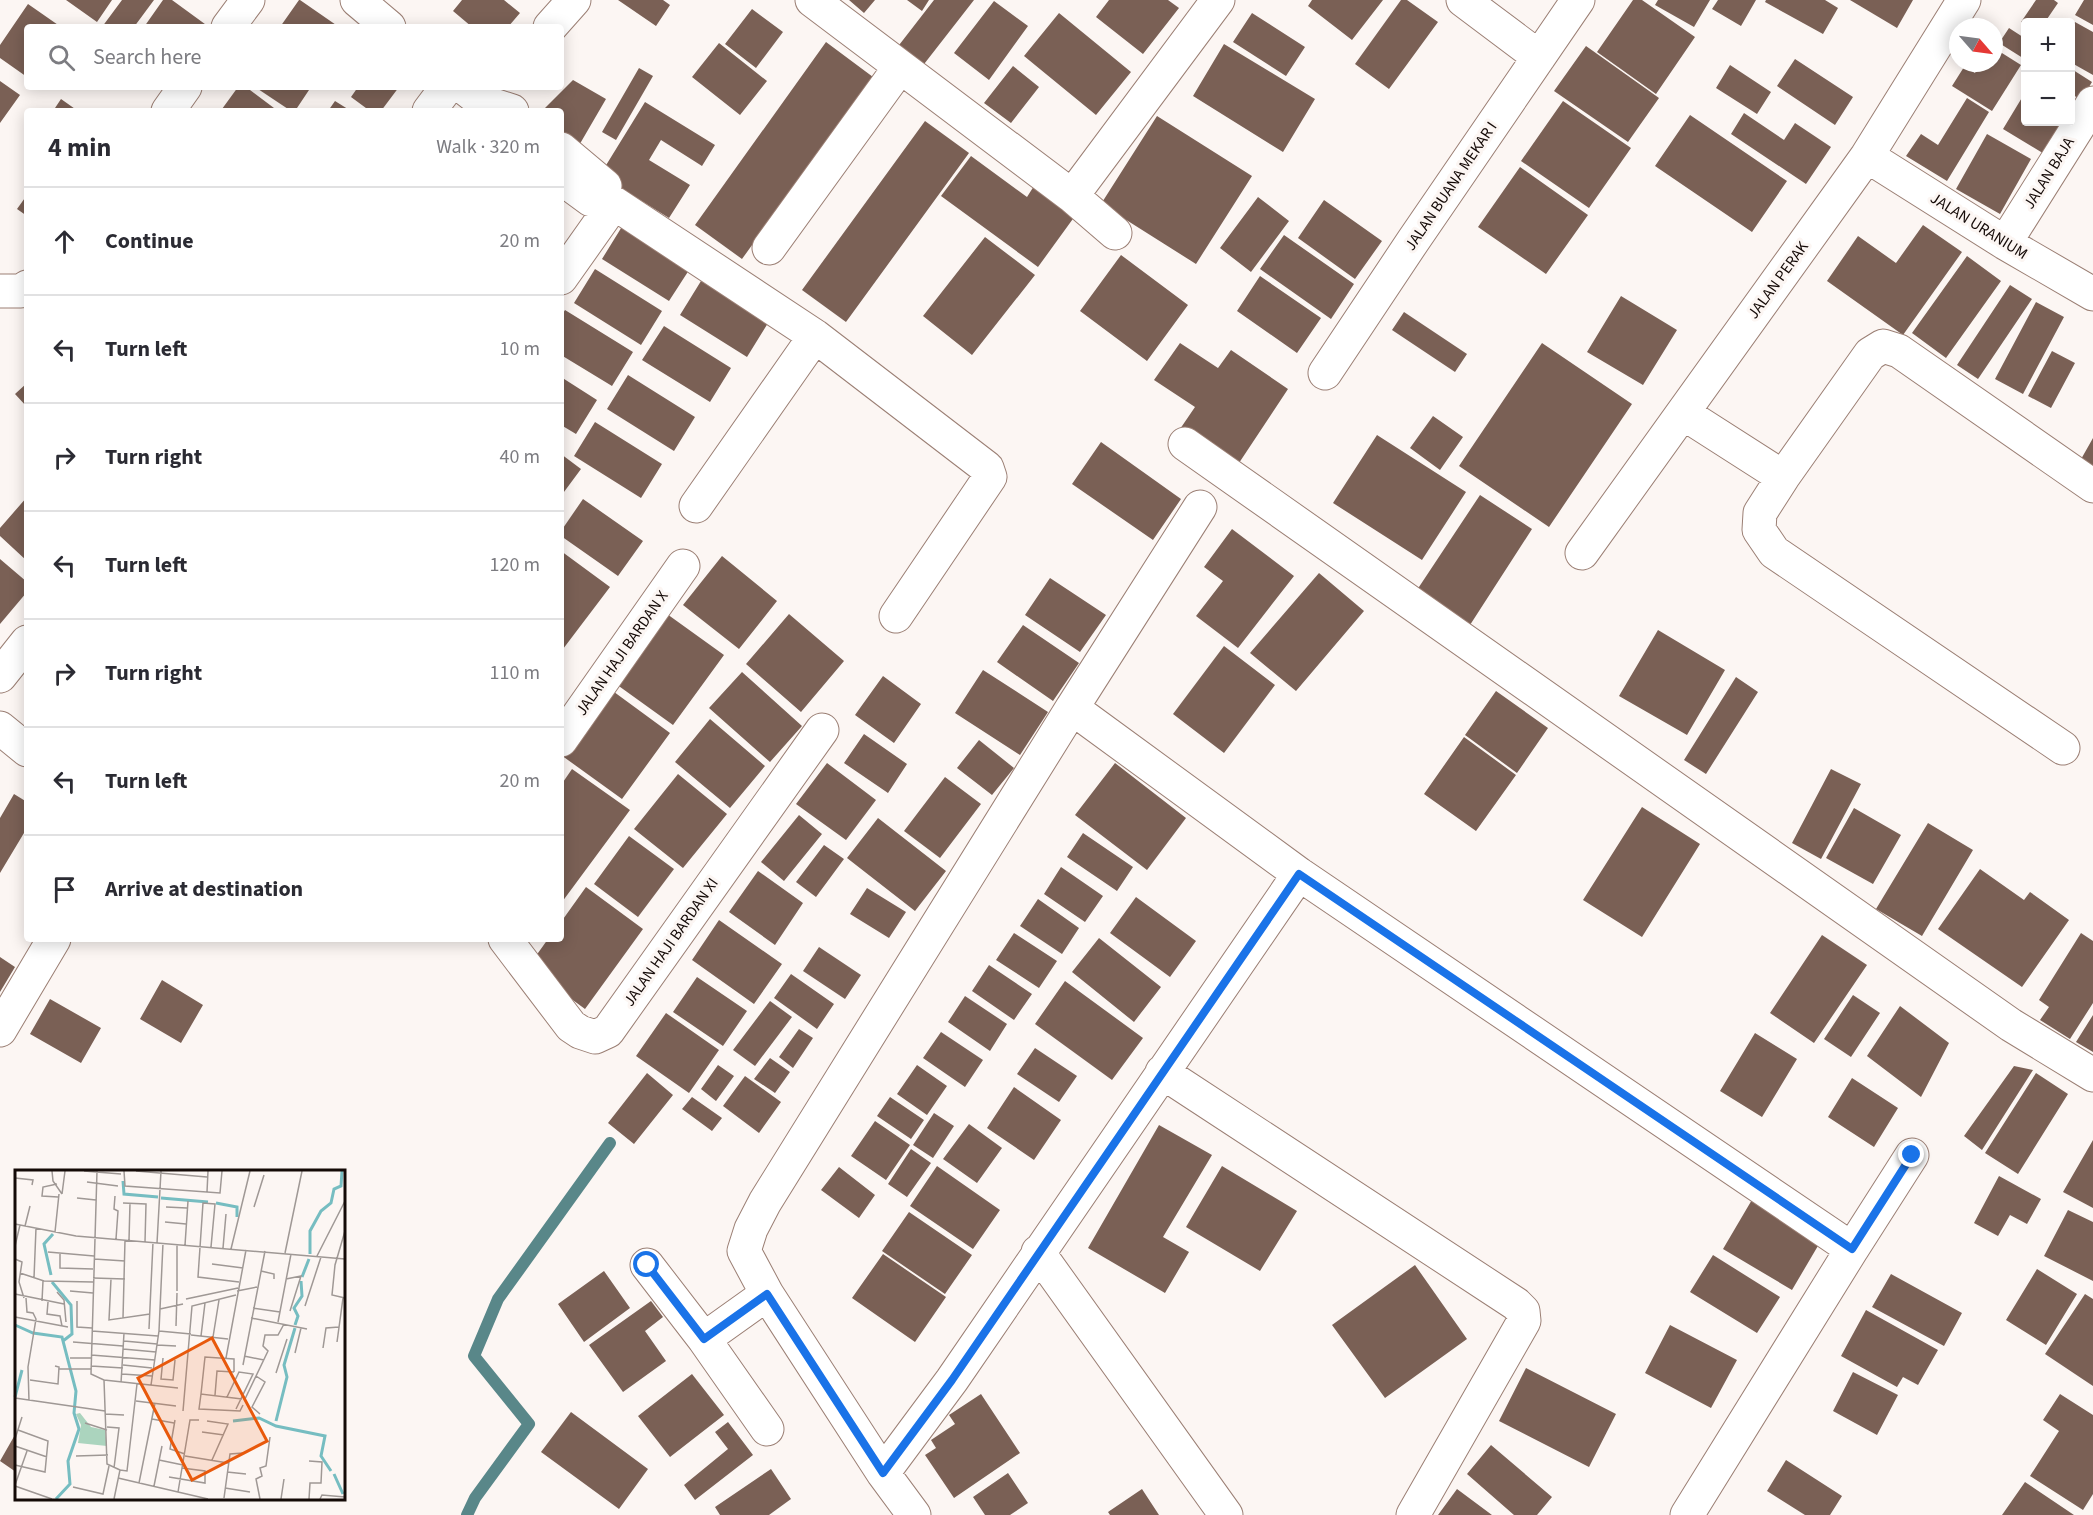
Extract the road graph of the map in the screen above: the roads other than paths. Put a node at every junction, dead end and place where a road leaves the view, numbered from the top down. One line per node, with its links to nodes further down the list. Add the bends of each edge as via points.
1 (248, 0): 9 (street)
2 (357, 0): 10 (street)
3 (574, 0): 11 (street)
4 (812, 0): 13 (street)
5 (1218, 0): 24 (street)
6 (1463, 0): 12 (street)
7 (1578, 0): 12 (street, JALAN BUANA MEKAR I)
8 (1964, 0): 22 (street, JALAN PERAK)
9 (230, 24)
10 (385, 24)
11 (553, 24)
12 (1539, 57): 34 (street, JALAN BUANA MEKAR I)
13 (900, 67): 24 (street); 28 (street)
14 (183, 90): 18 (street)
15 (445, 90): 19 (street)
16 (482, 96): 20 (street)
17 (2093, 103): 27 (street, JALAN BAJA)
18 (170, 108)
19 (431, 108)
20 (506, 108)
21 (564, 151): 25 (street, via 604,184)
22 (1867, 156): 27 (street, JALAN URANIUM); 35 (street, JALAN PERAK)
23 (564, 180): 25 (street, via 591,200)
24 (1072, 196): 26 (street)
25 (614, 203): 29 (street); 33 (street)
26 (1115, 232)
27 (2005, 243): 32 (street, JALAN URANIUM)
28 (769, 248)
29 (564, 274)
30 (24, 289): 31 (street)
31 (0, 291)
32 (2093, 294)
33 (814, 336): 39 (street); 43 (street, via 987,468 990,477)
34 (1326, 373)
35 (1683, 412): 37 (street); 41 (street, JALAN PERAK)
36 (1185, 444): 57 (street, via 2011,1025)
37 (1782, 477): 38 (street, via 1870,354 1883,346 1899,351); 51 (street, via 1760,513 1760,530 1774,552)
38 (2093, 486)
39 (696, 506)
40 (1200, 507): 46 (street)
41 (1582, 553)
42 (683, 567): 49 (street, JALAN HAJI BARDAN X)
43 (896, 616)
44 (24, 646): 45 (street)
45 (0, 676)
46 (1072, 708): 52 (street); 62 (street, via 765,1202 744,1251)
47 (0, 728): 50 (street)
48 (822, 730): 54 (street, JALAN HAJI BARDAN XI, via 608,1031 595,1037 571,1026)
49 (564, 736)
50 (24, 748)
51 (2063, 748)
52 (1299, 874): 56 (street); 59 (street)
53 (52, 942): 55 (street)
54 (506, 942)
55 (0, 1030)
56 (1162, 1072): 60 (street); 68 (street, via 1523,1311 1524,1321)
57 (2093, 1075)
58 (1912, 1155): 59 (street)
59 (1852, 1249): 69 (street)
60 (1038, 1252): 65 (street, via 952,1380); 67 (street)
61 (647, 1265): 63 (street)
62 (767, 1294): 63 (street); 65 (street)
63 (704, 1339): 64 (street)
64 (767, 1429)
65 (883, 1473): 66 (street)
66 (914, 1515)
67 (1226, 1515)
68 (1413, 1515)
69 (1687, 1515)

